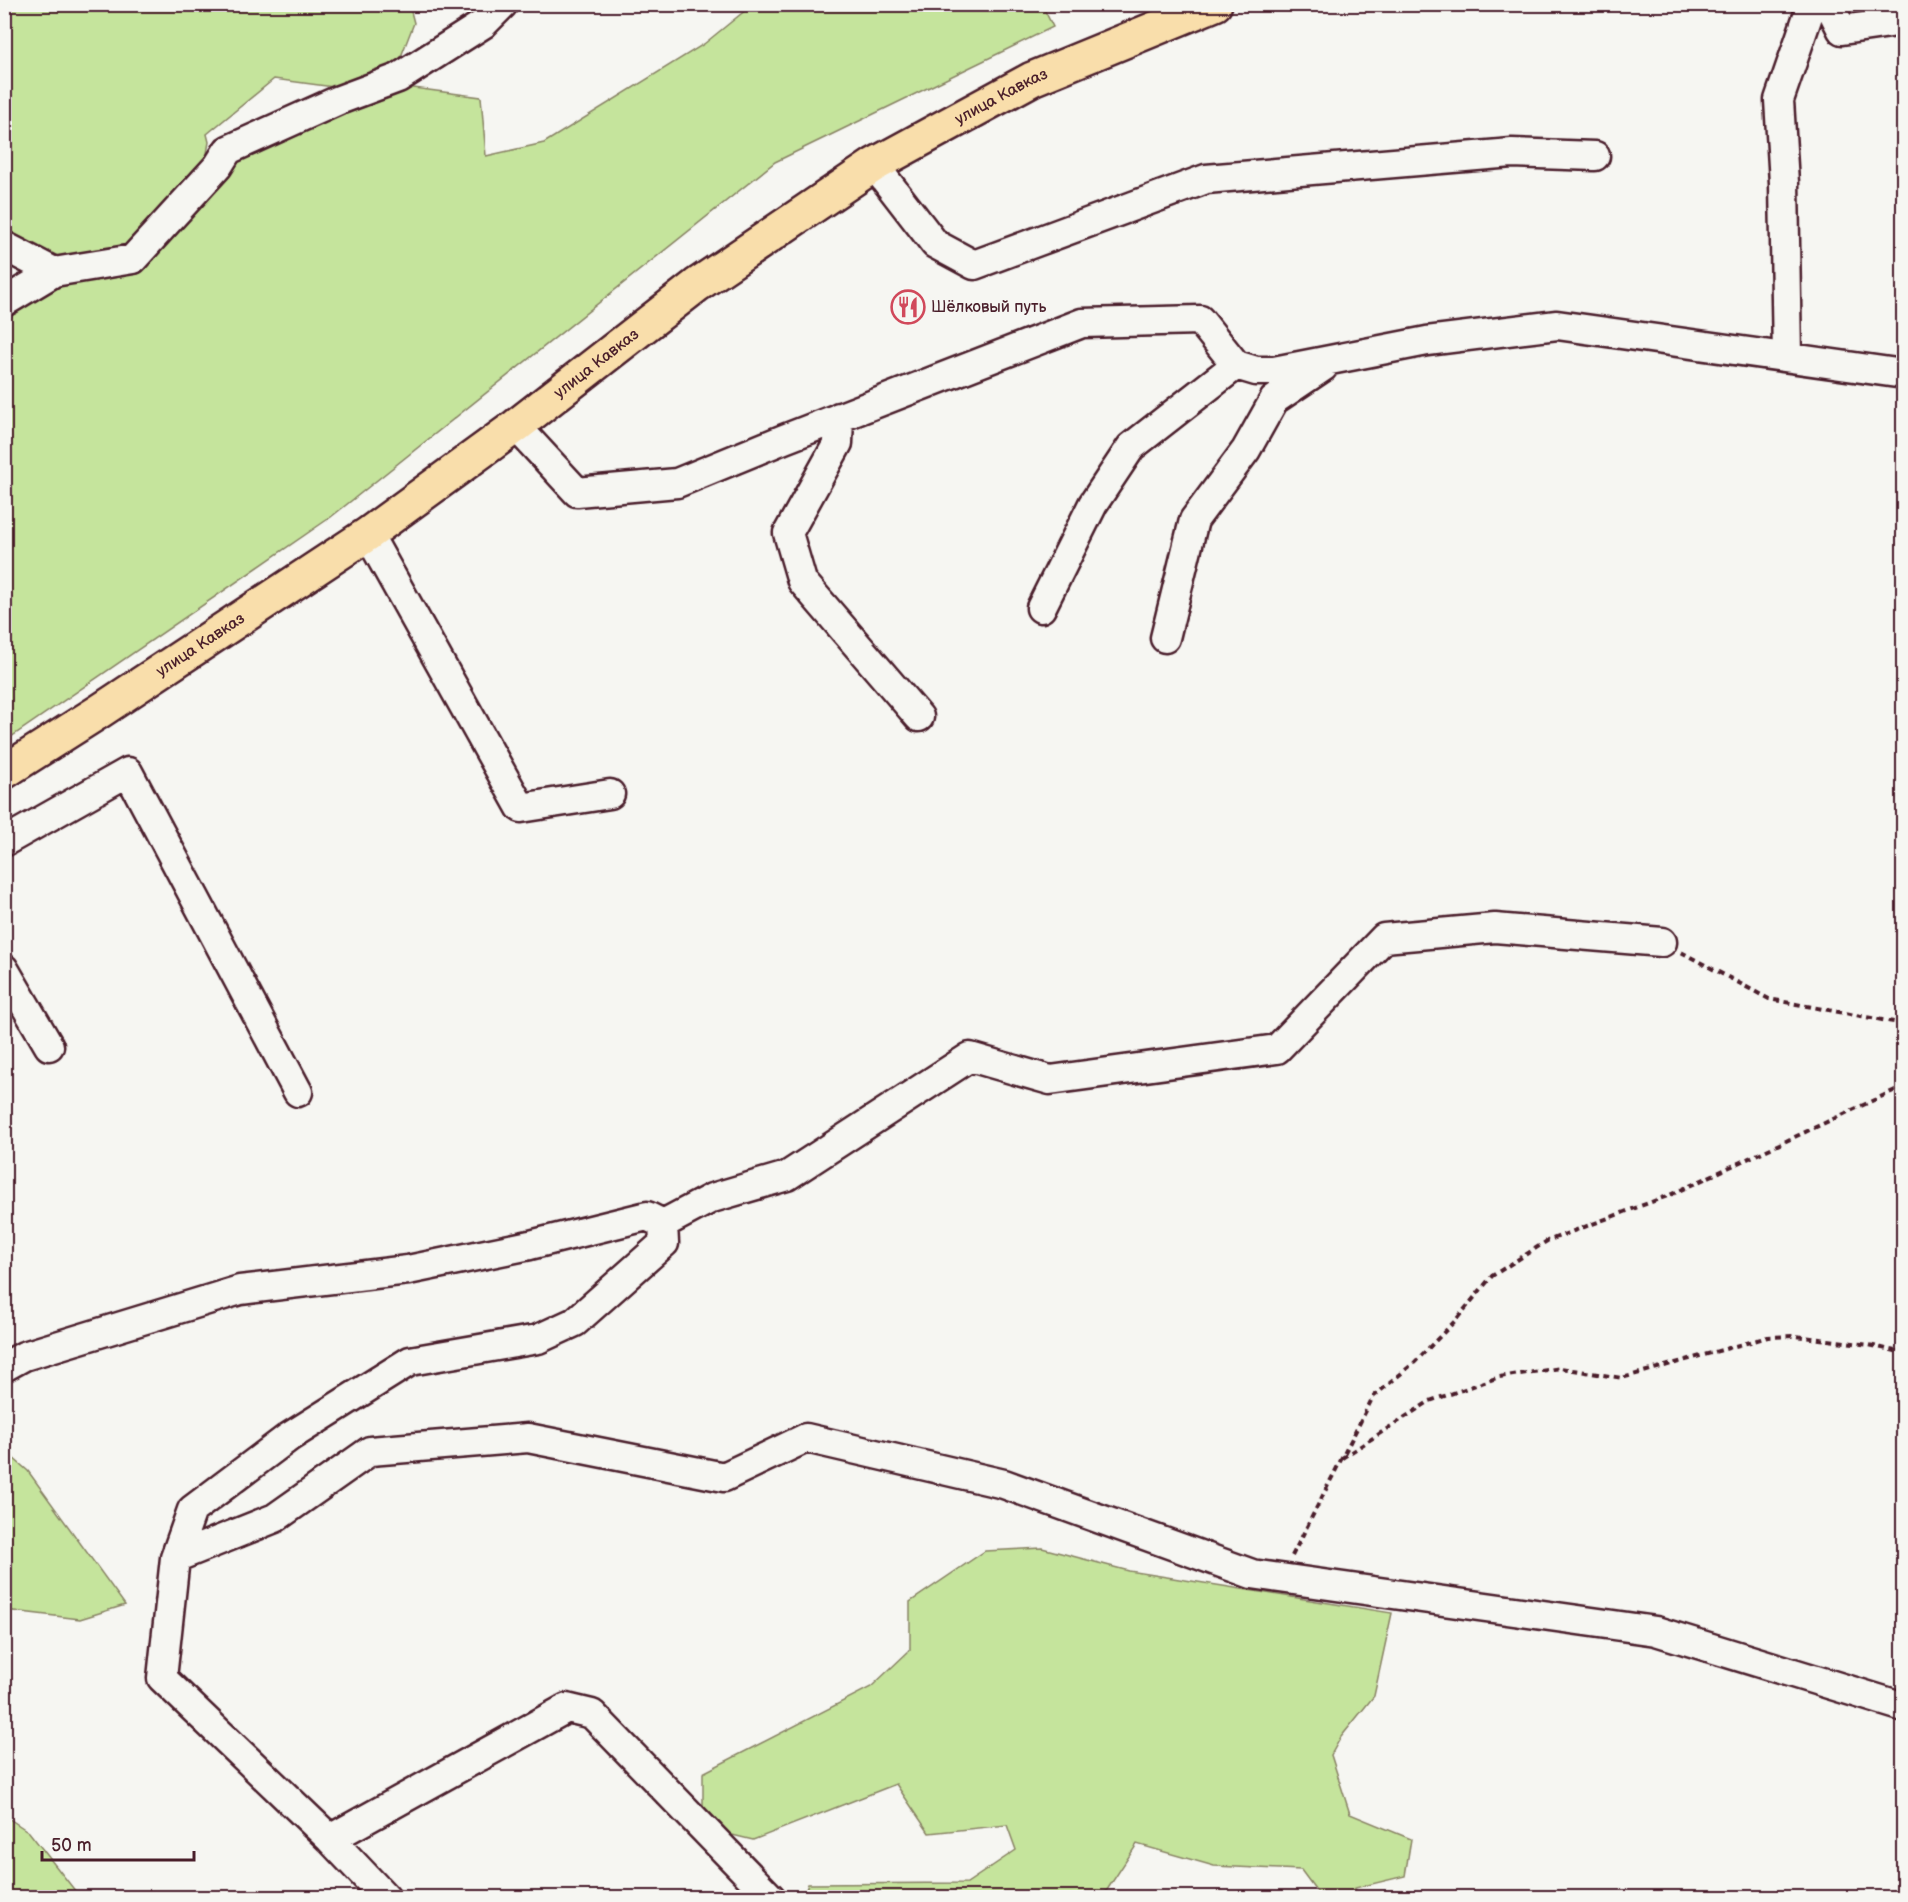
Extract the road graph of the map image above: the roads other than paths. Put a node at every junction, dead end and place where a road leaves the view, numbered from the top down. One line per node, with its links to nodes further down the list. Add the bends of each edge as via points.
1 (1215, 4): 7 (highway, улица Кавказ, via 1032,80)
2 (1812, 4): 11 (street, via 1779,100)
3 (1829, 4): 5 (street, via 1842,30)
4 (493, 14): 9 (street, via 398,78 228,150 133,259)
5 (1904, 21)
6 (1595, 156): 7 (street, via 1512,153 1206,179 974,266 934,244)
7 (874, 165): 16 (highway, улица Кавказ, via 697,285)
8 (4, 246): 9 (street)
9 (54, 272): 10 (street)
10 (4, 302)
11 (1787, 357): 12 (street, via 1557,325 1427,341); 14 (street)
12 (1333, 359): 13 (street, via 1274,371); 19 (street, via 1274,400 1246,450 1194,520)
13 (1236, 364): 15 (street, via 1200,320 1082,323); 18 (street, via 1131,447 1093,504)
14 (1904, 374)
15 (839, 417): 16 (street, via 676,483 577,492); 20 (street, via 838,443 788,533 802,581)
16 (516, 426): 17 (highway, улица Кавказ)
17 (368, 534): 21 (highway, улица Кавказ); 22 (street, via 521,808)
18 (1041, 608)
19 (1165, 638)
20 (919, 717)
21 (4, 772)
22 (610, 794)
23 (4, 842): 27 (street, via 128,772)
24 (1662, 942): 28 (street, via 1495,928 1384,938 1277,1048 1050,1080 970,1057 787,1176 712,1198)
25 (4, 969): 26 (street)
26 (49, 1046)
27 (298, 1092)
28 (663, 1224): 29 (street, via 647,1216 408,1270 240,1290 24,1356); 30 (street, via 664,1243 575,1322 538,1339 410,1361 289,1437 192,1510)
29 (4, 1367)
30 (175, 1558): 31 (street, via 276,1518 370,1451 528,1438 724,1477 806,1438 1004,1484 1252,1574 1656,1630); 32 (street, via 162,1678)
31 (1904, 1707)
32 (330, 1839): 33 (street); 34 (street, via 567,1708 591,1714)
33 (386, 1898)
34 (771, 1898)

